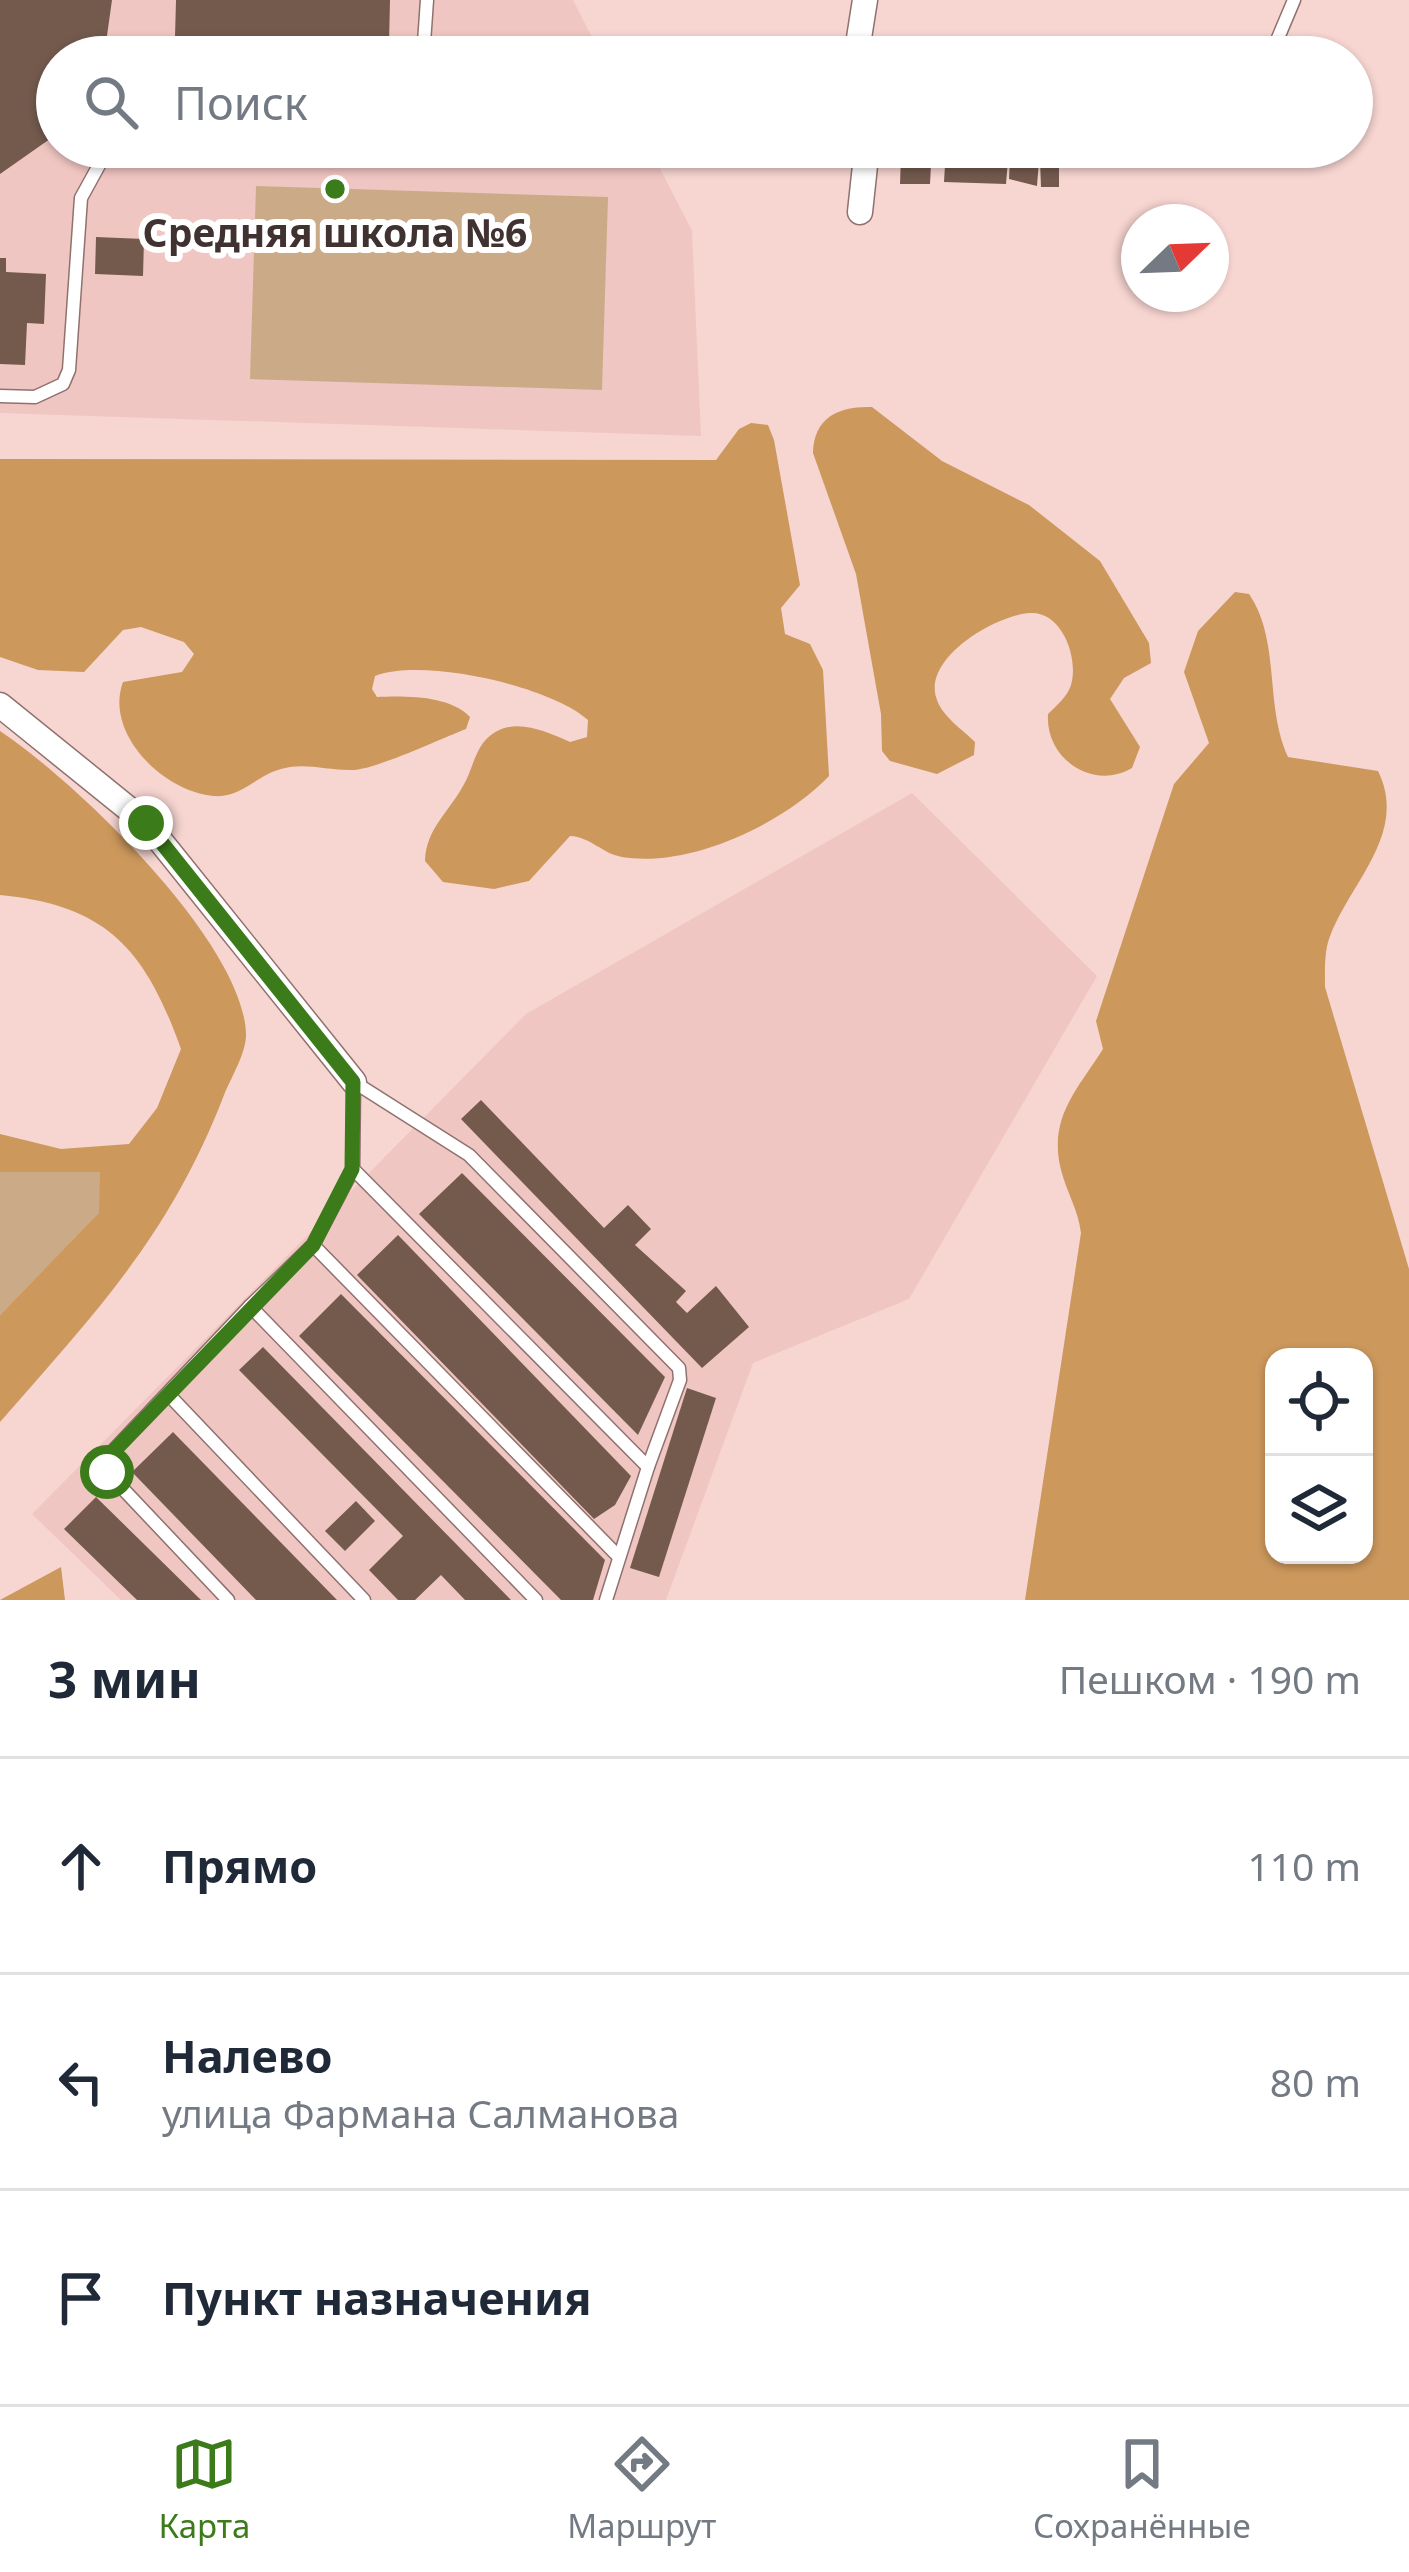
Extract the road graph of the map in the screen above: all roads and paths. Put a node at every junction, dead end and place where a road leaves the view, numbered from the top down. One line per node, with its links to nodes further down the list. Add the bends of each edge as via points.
1 (427, 0): 4 (lane)
2 (865, 0): 5 (street)
3 (1294, 0): 6 (lane)
4 (424, 36)
5 (859, 36)
6 (1279, 36)
7 (97, 168): 10 (lane, via 81,198 69,370 63,384 35,397)
8 (865, 168): 9 (street)
9 (860, 212)
10 (0, 396)
11 (0, 705): 12 (street, via 146,823)
12 (353, 1082): 13 (lane); 17 (lane, via 469,1155 679,1367)
13 (352, 1169): 14 (lane); 17 (lane)
14 (313, 1245): 15 (lane); 18 (lane)
15 (250, 1306): 16 (lane); 21 (lane)
16 (168, 1394): 19 (lane, via 110,1455 107,1472); 20 (lane)
17 (648, 1467): 18 (lane)
18 (618, 1556): 22 (lane)
19 (228, 1600)
20 (364, 1600)
21 (536, 1600)
22 (605, 1600)

